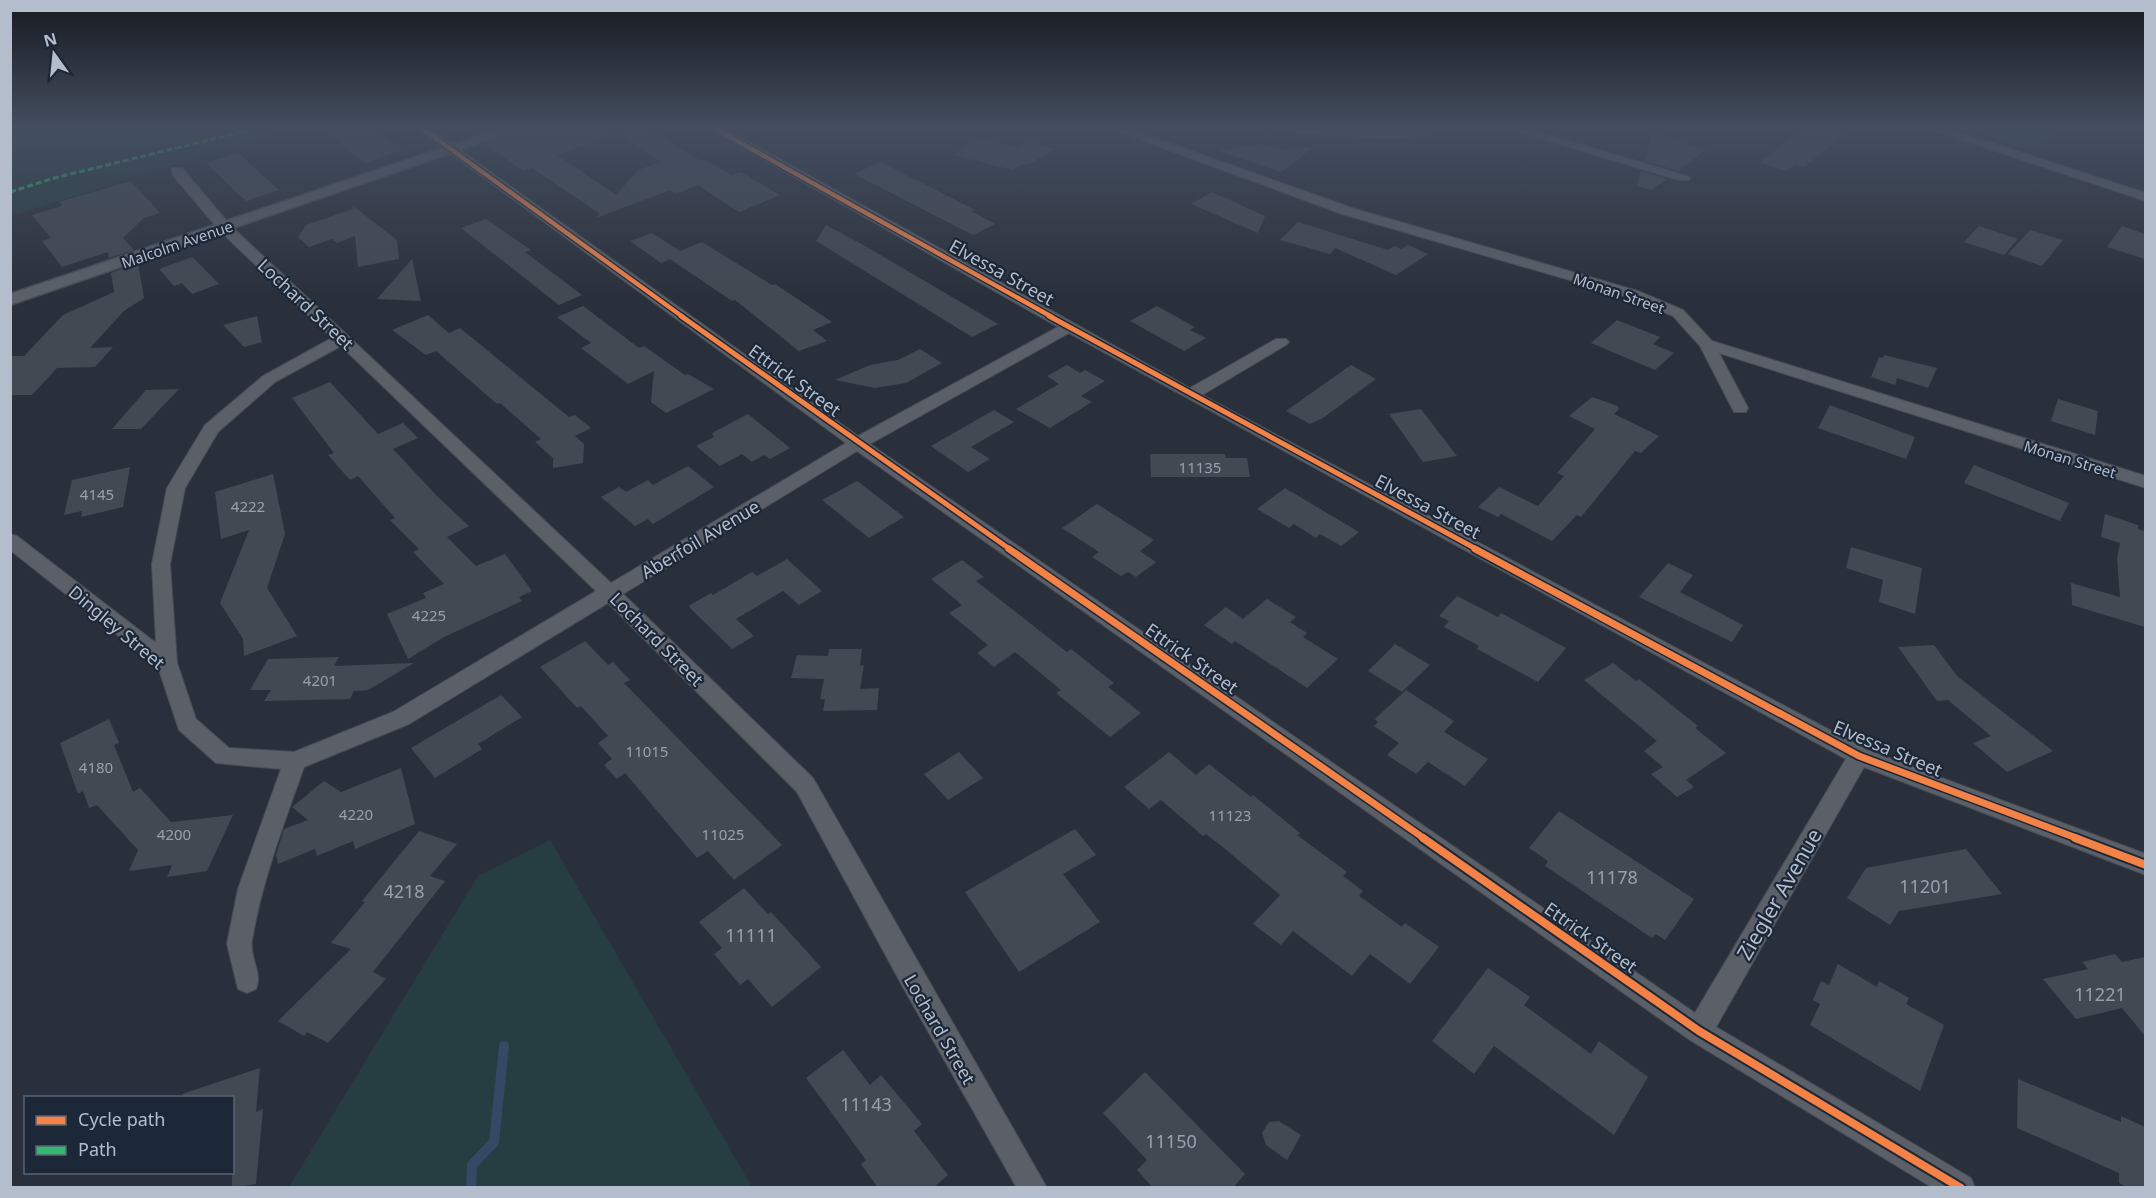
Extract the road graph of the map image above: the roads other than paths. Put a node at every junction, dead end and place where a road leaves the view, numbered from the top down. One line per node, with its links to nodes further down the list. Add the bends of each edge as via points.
1 (189, 185): 8 (street, Lochard Street)
2 (353, 185): 8 (street, Malcolm Avenue)
3 (501, 185): 16 (street, Ettrick Street)
4 (816, 185): 10 (street, Elvessa Street)
5 (1274, 185): 13 (street, Monan Street, via 1347,211 1633,294 1678,313)
6 (2108, 185): 7 (street)
7 (2145, 197)
8 (225, 228): 9 (street, Malcolm Avenue); 11 (street, Lochard Street)
9 (10, 300)
10 (1069, 327): 14 (street, Elvessa Street); 16 (street, Aberfoil Avenue)
11 (344, 339): 19 (street, Lochard Street); 20 (street, via 269,379 211,429 176,488 161,564)
12 (1281, 342): 14 (street)
13 (1707, 344): 15 (street); 17 (street, Monan Street)
14 (1190, 395): 21 (street, Elvessa Street)
15 (1740, 408)
16 (858, 442): 19 (street, Aberfoil Avenue); 25 (street, Ettrick Street)
17 (2145, 482)
18 (10, 540): 20 (street, Dingley Street)
19 (610, 593): 22 (street, Aberfoil Avenue, via 401,718); 26 (street, Lochard Street, via 805,785 912,981)
20 (167, 663): 22 (street, Dingley Street, via 187,724 224,757)
21 (1859, 756): 23 (street, Elvessa Street); 25 (street, Ziegler Avenue)
22 (295, 761): 24 (street, via 250,889 239,944)
23 (2145, 866)
24 (247, 981)
25 (1699, 1032): 27 (street, Ettrick Street)
26 (1034, 1188)
27 (1960, 1188)

